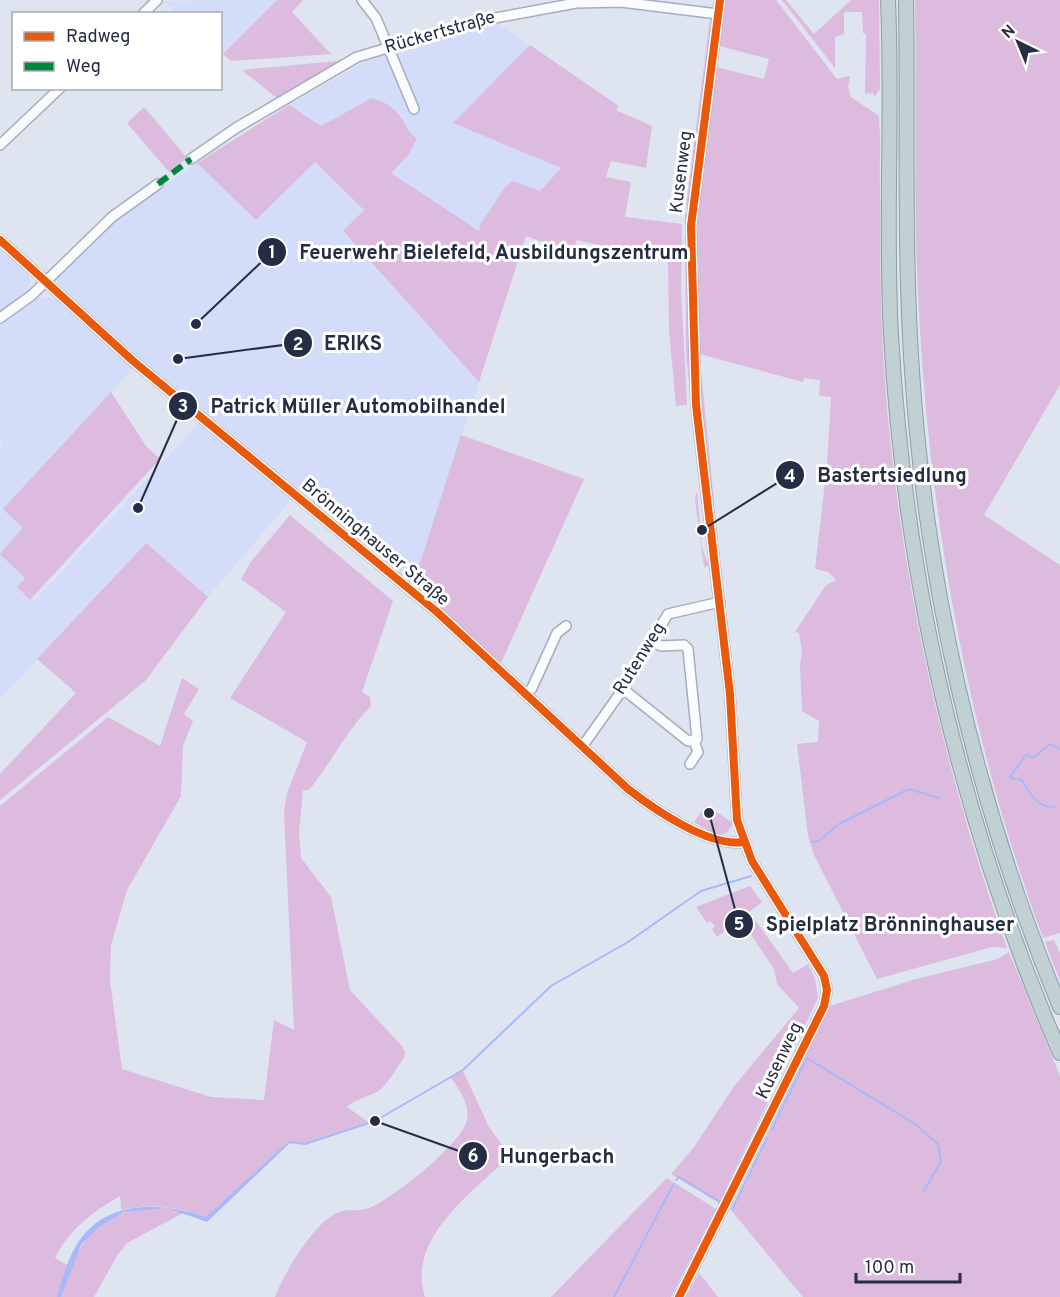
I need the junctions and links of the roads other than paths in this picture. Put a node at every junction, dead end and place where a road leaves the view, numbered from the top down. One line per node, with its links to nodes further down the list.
1 (157, 0): 6 (street)
2 (362, 0): 8 (street)
3 (720, 0): 7 (street, Kusenweg)
4 (888, 0): 27 (highway)
5 (906, 0): 26 (highway)
6 (145, 12)
7 (718, 14): 8 (street, Rückertstraße); 17 (street, Kusenweg)
8 (388, 47): 10 (street); 12 (street, Rückertstraße)
9 (58, 90): 11 (street)
10 (414, 109)
11 (0, 146)
12 (191, 159)
13 (158, 184): 15 (street)
14 (0, 240): 15 (street, Brönninghauser Straße)
15 (45, 282): 16 (street); 21 (street, Brönninghauser Straße)
16 (0, 318)
17 (720, 602): 19 (street, Rutenweg); 25 (street, Kusenweg)
18 (566, 626): 21 (street)
19 (652, 641): 20 (street, Rutenweg); 22 (street)
20 (623, 689): 22 (street); 23 (street, Rutenweg)
21 (526, 694): 23 (street, Brönninghauser Straße)
22 (694, 741): 24 (street)
23 (582, 747): 25 (street, Brönninghauser Straße)
24 (690, 764)
25 (744, 842): 28 (street, Kusenweg)
26 (1060, 1008)
27 (1060, 1053)
28 (679, 1297)

